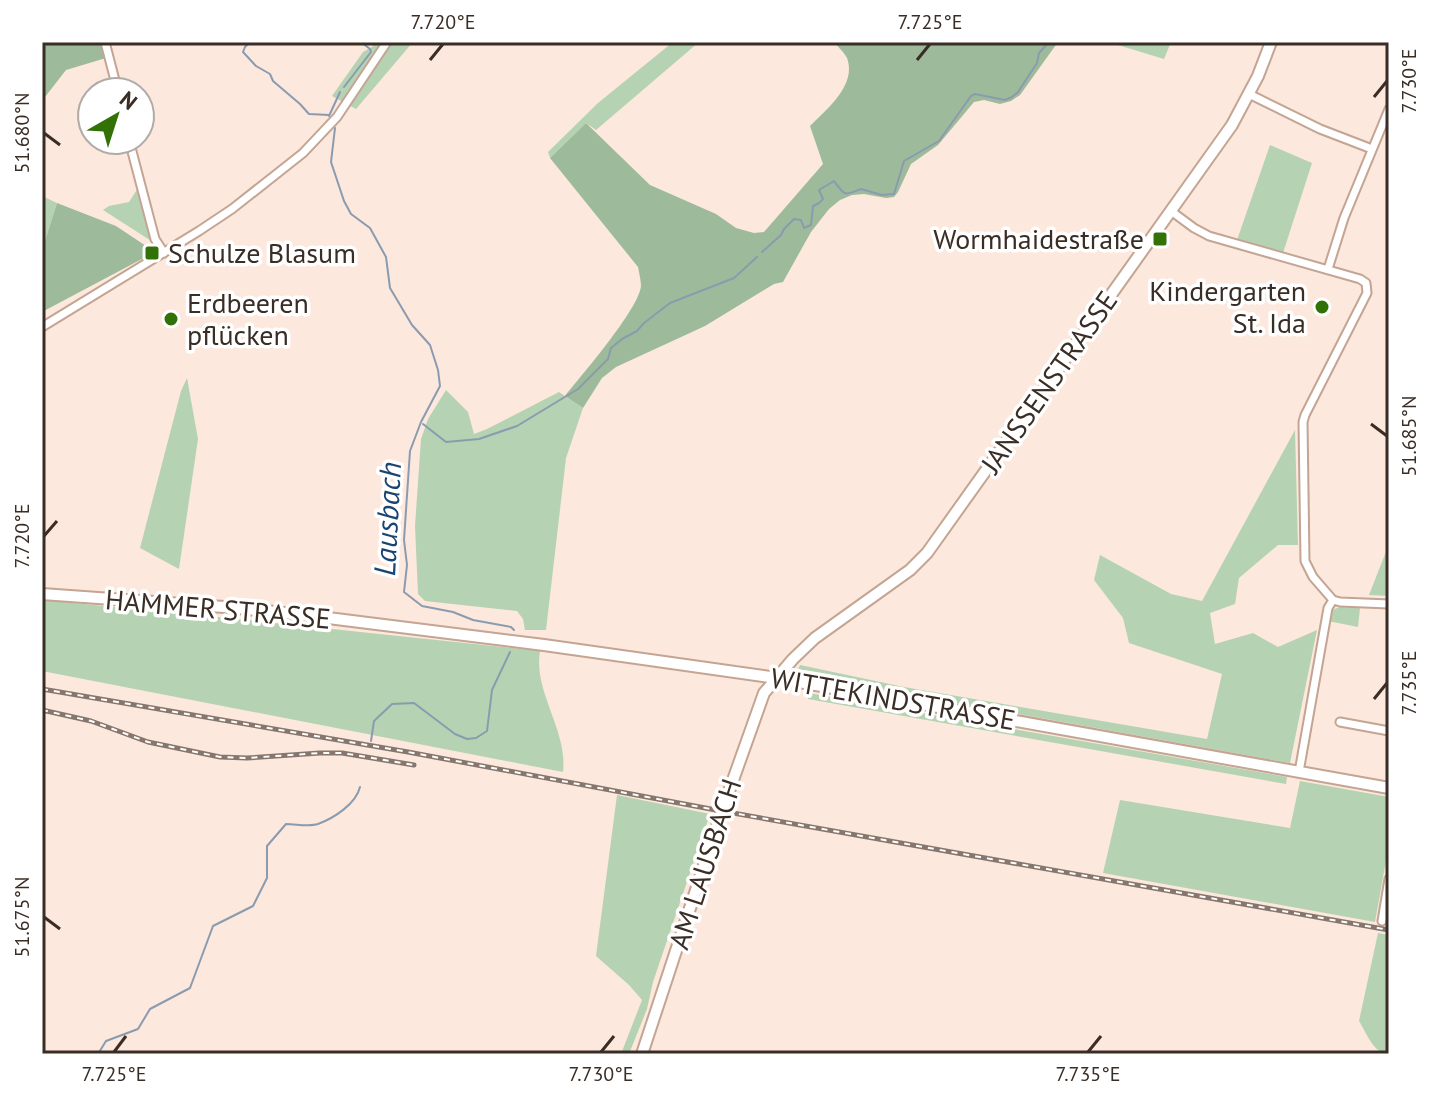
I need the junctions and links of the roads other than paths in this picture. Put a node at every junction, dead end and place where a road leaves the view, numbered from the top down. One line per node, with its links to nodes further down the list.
1 (105, 42): 4 (street)
2 (387, 42): 10 (street)
3 (1271, 42): 5 (main road, JANSSENSTRASSE)
4 (114, 76)
5 (1249, 94): 7 (street); 9 (main road, JANSSENSTRASSE)
6 (1389, 109): 7 (street)
7 (1372, 149): 11 (street)
8 (133, 156): 10 (street)
9 (1171, 211): 11 (street); 17 (main road, JANSSENSTRASSE)
10 (164, 253): 12 (street)
11 (1328, 269): 14 (street)
12 (42, 327)
13 (42, 594): 16 (main road, HAMMER STRASSE)
14 (1333, 600): 15 (street); 20 (street)
15 (1389, 604)
16 (394, 626): 17 (main road, WITTEKINDSTRASSE)
17 (777, 678): 20 (main road, WITTEKINDSTRASSE); 24 (main road, AM LAUSBACH)
18 (1340, 722): 19 (street)
19 (1389, 731)
20 (1299, 772): 21 (main road, WITTEKINDSTRASSE)
21 (1389, 788)
22 (1389, 879): 23 (street)
23 (1382, 921)
24 (642, 1054)

